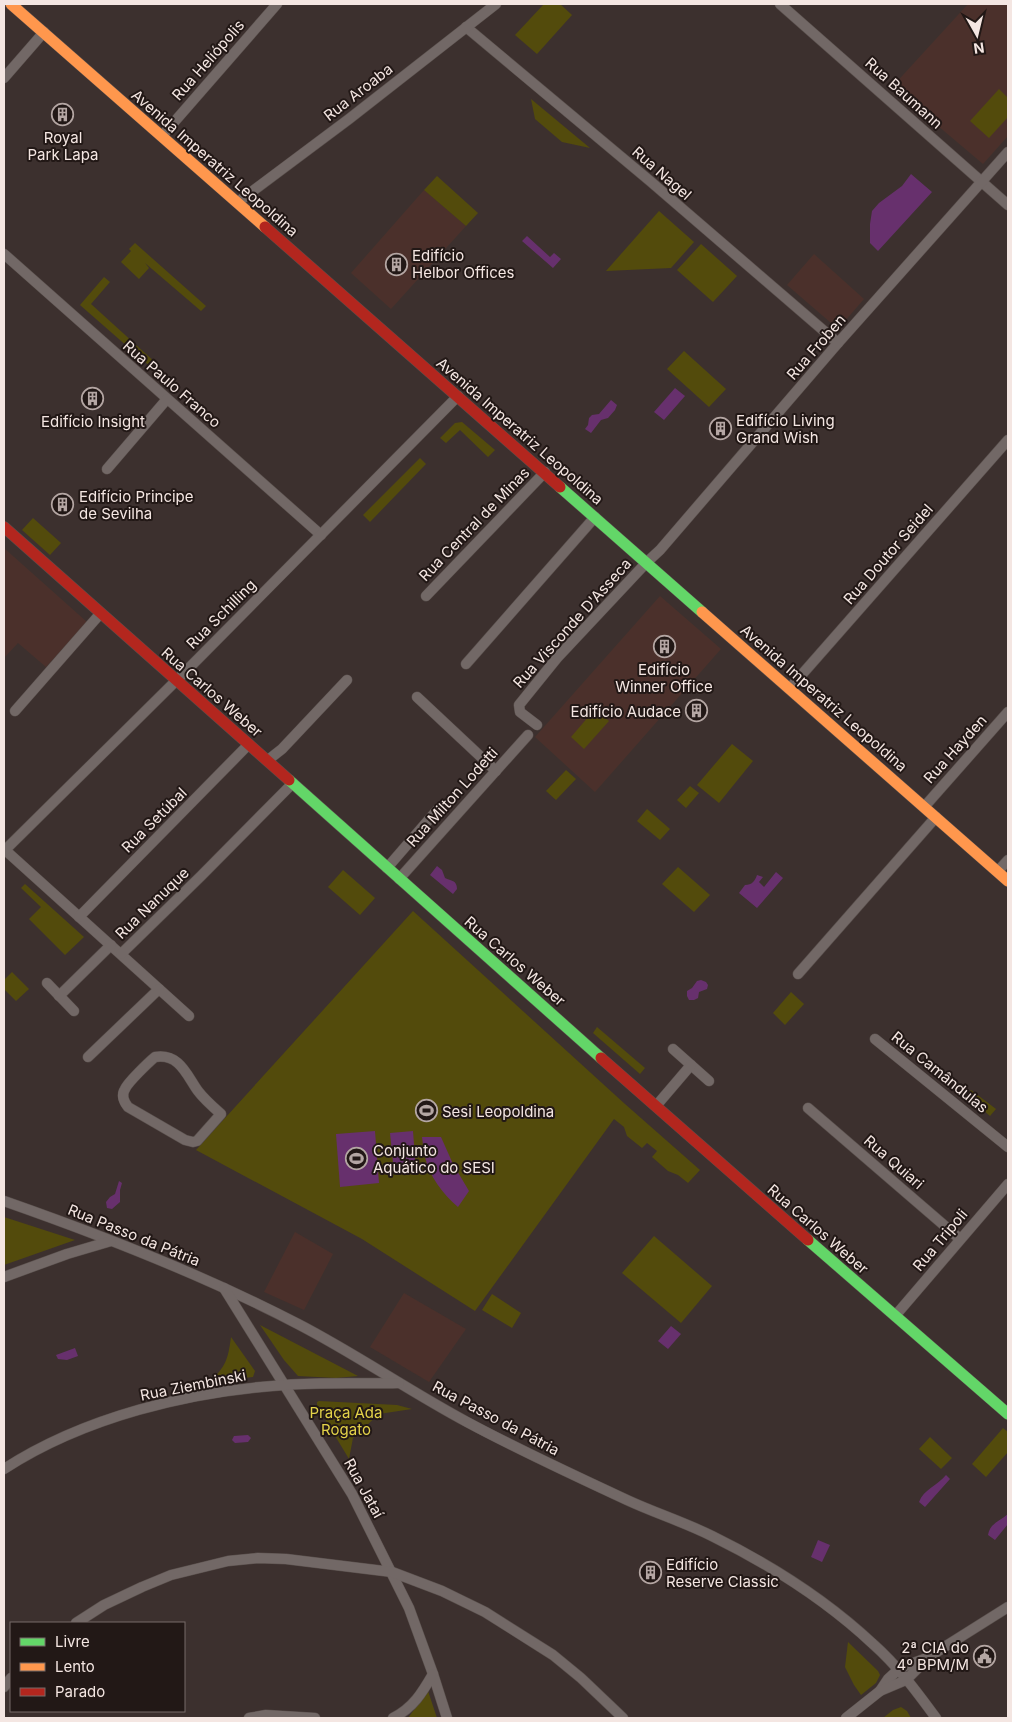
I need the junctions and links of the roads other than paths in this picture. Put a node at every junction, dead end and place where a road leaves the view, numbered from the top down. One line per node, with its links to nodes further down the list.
1 (11, 4): 5 (street, Avenida Imperatriz Leopoldina)
2 (278, 4): 9 (street, Rua Heliópolis)
3 (496, 4): 6 (street, Rua Aroaba)
4 (780, 4): 11 (street, Rua Baumann)
5 (24, 8): 7 (street, Avenida Imperatriz Leopoldina)
6 (466, 27): 12 (street, Rua Aroaba); 15 (street, Rua Nagel)
7 (44, 32): 8 (street); 9 (street, Avenida Imperatriz Leopoldina)
8 (4, 78)
9 (162, 136): 12 (street, Avenida Imperatriz Leopoldina)
10 (1008, 152): 11 (street, Rua Froben)
11 (982, 182): 13 (street, Rua Baumann); 15 (street, Rua Froben)
12 (238, 202): 16 (street, Avenida Imperatriz Leopoldina)
13 (1008, 205)
14 (4, 254): 17 (street, Rua Paulo Franco)
15 (838, 344): 24 (street, Rua Froben)
16 (458, 396): 20 (street, Avenida Imperatriz Leopoldina); 23 (street, Rua Schilling)
17 (167, 399): 19 (street); 23 (street, Rua Paulo Franco)
18 (1008, 440): 30 (street, Rua Doutor Seidel)
19 (107, 468)
20 (544, 472): 21 (street, Avenida Imperatriz Leopoldina); 25 (street, Rua Central de Minas)
21 (595, 517): 24 (street, Avenida Imperatriz Leopoldina); 27 (street)
22 (4, 528): 26 (street, Rua Carlos Weber)
23 (322, 535): 28 (street, Rua Schilling)
24 (646, 562): 30 (street, Avenida Imperatriz Leopoldina); 34 (street, Rua Visconde D'Asseca)
25 (426, 596)
26 (100, 614): 28 (street, Rua Carlos Weber); 32 (street)
27 (466, 664)
28 (177, 680): 36 (street, Rua Carlos Weber); 43 (street, Rua Schilling)
29 (347, 680): 37 (street)
30 (790, 688): 40 (street, Avenida Imperatriz Leopoldina)
31 (417, 697): 38 (street)
32 (15, 711)
33 (1008, 712): 40 (street, Rua Hayden)
34 (537, 724)
35 (528, 735): 38 (street, Rua Milton Lodetti)
36 (249, 744): 37 (street, Rua Carlos Weber); 49 (street, Rua Setúbal)
37 (268, 760): 39 (street, Rua Carlos Weber)
38 (496, 771): 47 (street, Rua Milton Lodetti)
39 (293, 783): 45 (street, Rua Carlos Weber); 51 (street, Rua Nanuque)
40 (925, 806): 42 (street, Avenida Imperatriz Leopoldina)
41 (438, 809): 45 (street)
42 (936, 817): 46 (street, Avenida Imperatriz Leopoldina); 52 (street)
43 (4, 850): 49 (street, Rua Nanuque)
44 (1008, 860): 46 (street)
45 (387, 868): 47 (street, Rua Carlos Weber)
46 (998, 871): 48 (street, Avenida Imperatriz Leopoldina)
47 (399, 879): 64 (street, Rua Carlos Weber)
48 (1008, 881)
49 (79, 917): 50 (street, Rua Nanuque)
50 (111, 945): 51 (street, Rua Nanuque); 55 (street)
51 (121, 954): 54 (street)
52 (798, 974)
53 (46, 983): 55 (street)
54 (159, 989): 57 (street); 60 (street)
55 (59, 996): 56 (street)
56 (74, 1011)
57 (189, 1016)
58 (875, 1039): 66 (street, Rua Camândulas)
59 (673, 1049): 61 (street)
60 (88, 1057)
61 (691, 1065): 63 (street); 64 (street)
62 (187, 1072): 62 (street)
63 (709, 1081)
64 (656, 1106): 73 (street, Rua Carlos Weber)
65 (808, 1108): 69 (street, Rua Quiari)
66 (1008, 1148)
67 (1008, 1184): 69 (street, Rua Tripoli)
68 (4, 1201): 70 (street, Rua Passo da Pátria)
69 (960, 1239): 73 (street, Rua Tripoli)
70 (111, 1241): 71 (street); 72 (street, Rua Passo da Pátria)
71 (4, 1277)
72 (224, 1287): 74 (street, Rua Passo da Pátria); 75 (street, Rua Jataí)
73 (895, 1316): 76 (street, Rua Carlos Weber)
74 (400, 1383): 75 (street, Rua Ziembinski); 82 (street, Rua Passo da Pátria)
75 (285, 1385): 77 (street, Rua Ziembinski); 78 (street, Rua Jataí)
76 (1008, 1414)
77 (4, 1469)
78 (392, 1572): 80 (street); 83 (street, Rua Jataí); 90 (street)
79 (1008, 1607): 81 (street)
80 (78, 1622)
81 (927, 1658): 82 (street); 84 (street)
82 (898, 1670): 84 (street, Rua Passo da Pátria); 85 (street)
83 (433, 1674): 88 (street); 89 (street, Rua Jataí)
84 (906, 1680): 85 (street); 92 (street, Rua Passo da Pátria)
85 (880, 1691): 91 (street)
86 (249, 1718): 87 (street)
87 (315, 1718)
88 (393, 1718)
89 (447, 1718)
90 (623, 1718)
91 (846, 1718)
92 (936, 1718)

